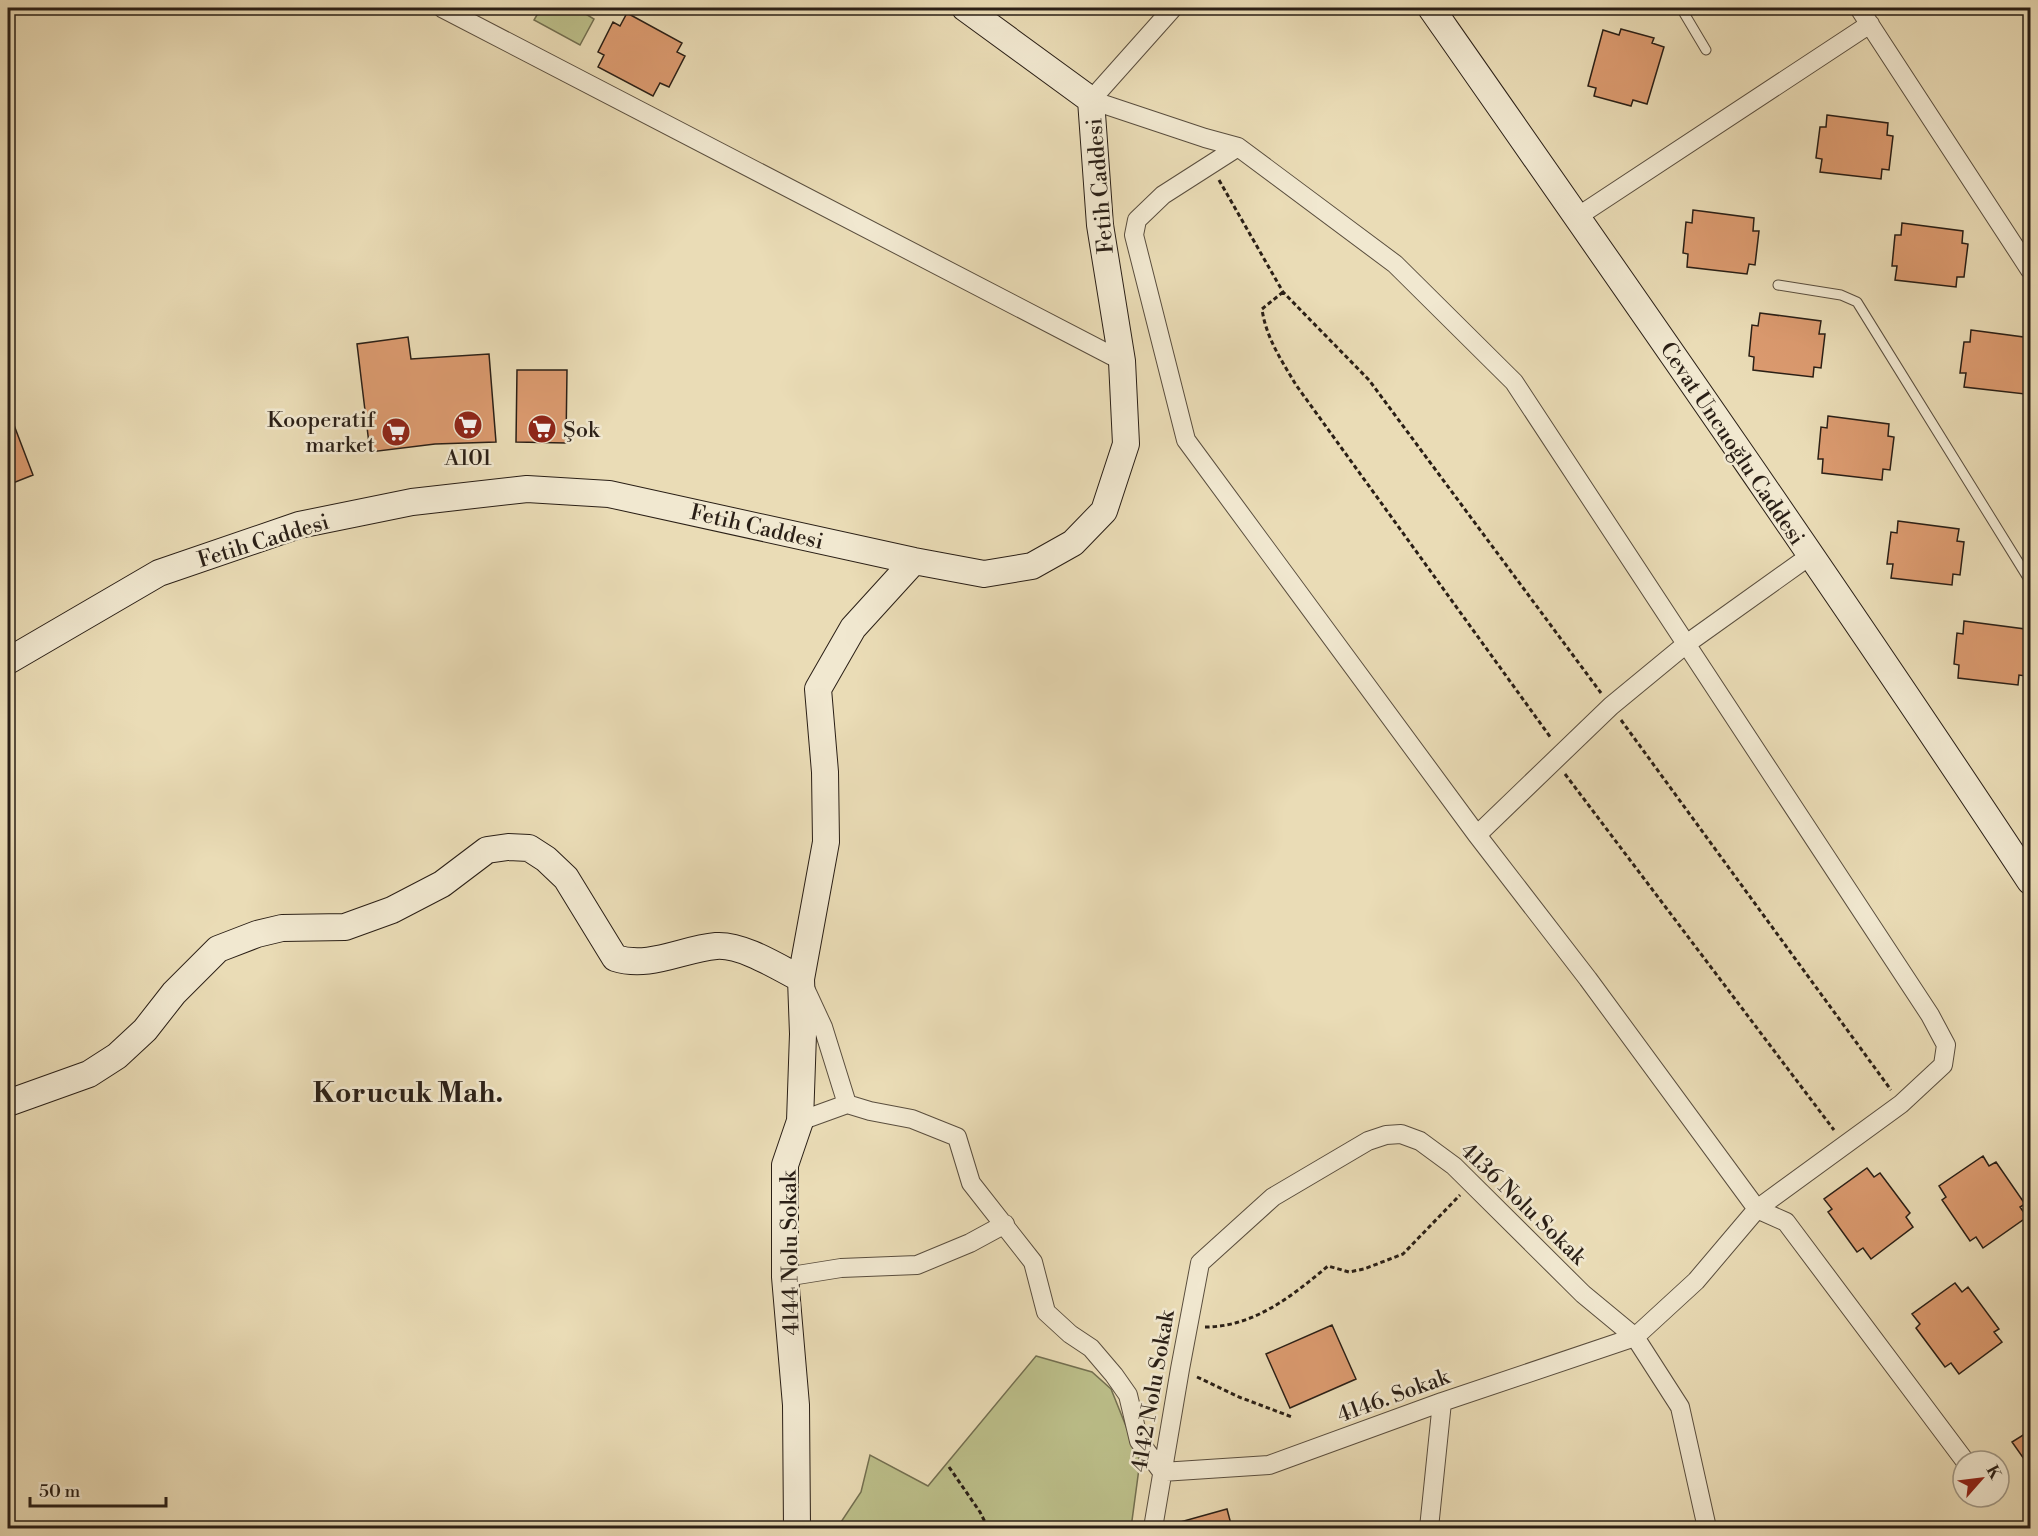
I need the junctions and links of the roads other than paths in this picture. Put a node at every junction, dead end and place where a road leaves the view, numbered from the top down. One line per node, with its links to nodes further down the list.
1 (441, 8): 14 (street)
2 (965, 8): 9 (street)
3 (1173, 8): 9 (street)
4 (1431, 8): 11 (street, Cevat Uncuoğlu Caddesi)
5 (1681, 8): 8 (lane)
6 (1859, 8): 7 (street)
7 (1870, 24): 11 (street); 12 (street)
8 (1706, 50)
9 (1091, 100): 10 (street); 14 (street, Fetih Caddesi)
10 (1238, 147): 18 (street); 20 (street)
11 (1577, 217): 15 (street, Cevat Uncuoğlu Caddesi)
12 (2031, 270)
13 (1778, 285): 17 (lane)
14 (1122, 361): 16 (street, Fetih Caddesi)
15 (1811, 555): 18 (street); 21 (street, Cevat Uncuoğlu Caddesi)
16 (914, 561): 19 (street, Fetih Caddesi); 22 (street, 4144 Nolu Sokak)
17 (2031, 581)
18 (1685, 645): 20 (street); 26 (street)
19 (8, 661)
20 (1477, 835): 26 (street)
21 (2031, 881)
22 (801, 979): 23 (street); 24 (street); 25 (street, 4144 Nolu Sokak)
23 (8, 1103)
24 (847, 1104): 25 (street); 27 (street)
25 (800, 1121): 29 (street, 4144 Nolu Sokak)
26 (1758, 1209): 30 (street); 32 (street)
27 (1005, 1224): 29 (street); 33 (street)
28 (1200, 1263): 30 (street, 4136 Nolu Sokak); 33 (street, 4142 Nolu Sokak)
29 (785, 1277): 34 (street, 4144 Nolu Sokak)
30 (1635, 1337): 31 (street, 4146. Sokak); 37 (street, 4136 Nolu Sokak)
31 (1442, 1402): 33 (street, 4146. Sokak); 36 (street)
32 (1956, 1449)
33 (1162, 1472): 35 (street, 4142 Nolu Sokak)
34 (797, 1528)
35 (1154, 1528)
36 (1429, 1528)
37 (1707, 1528)

